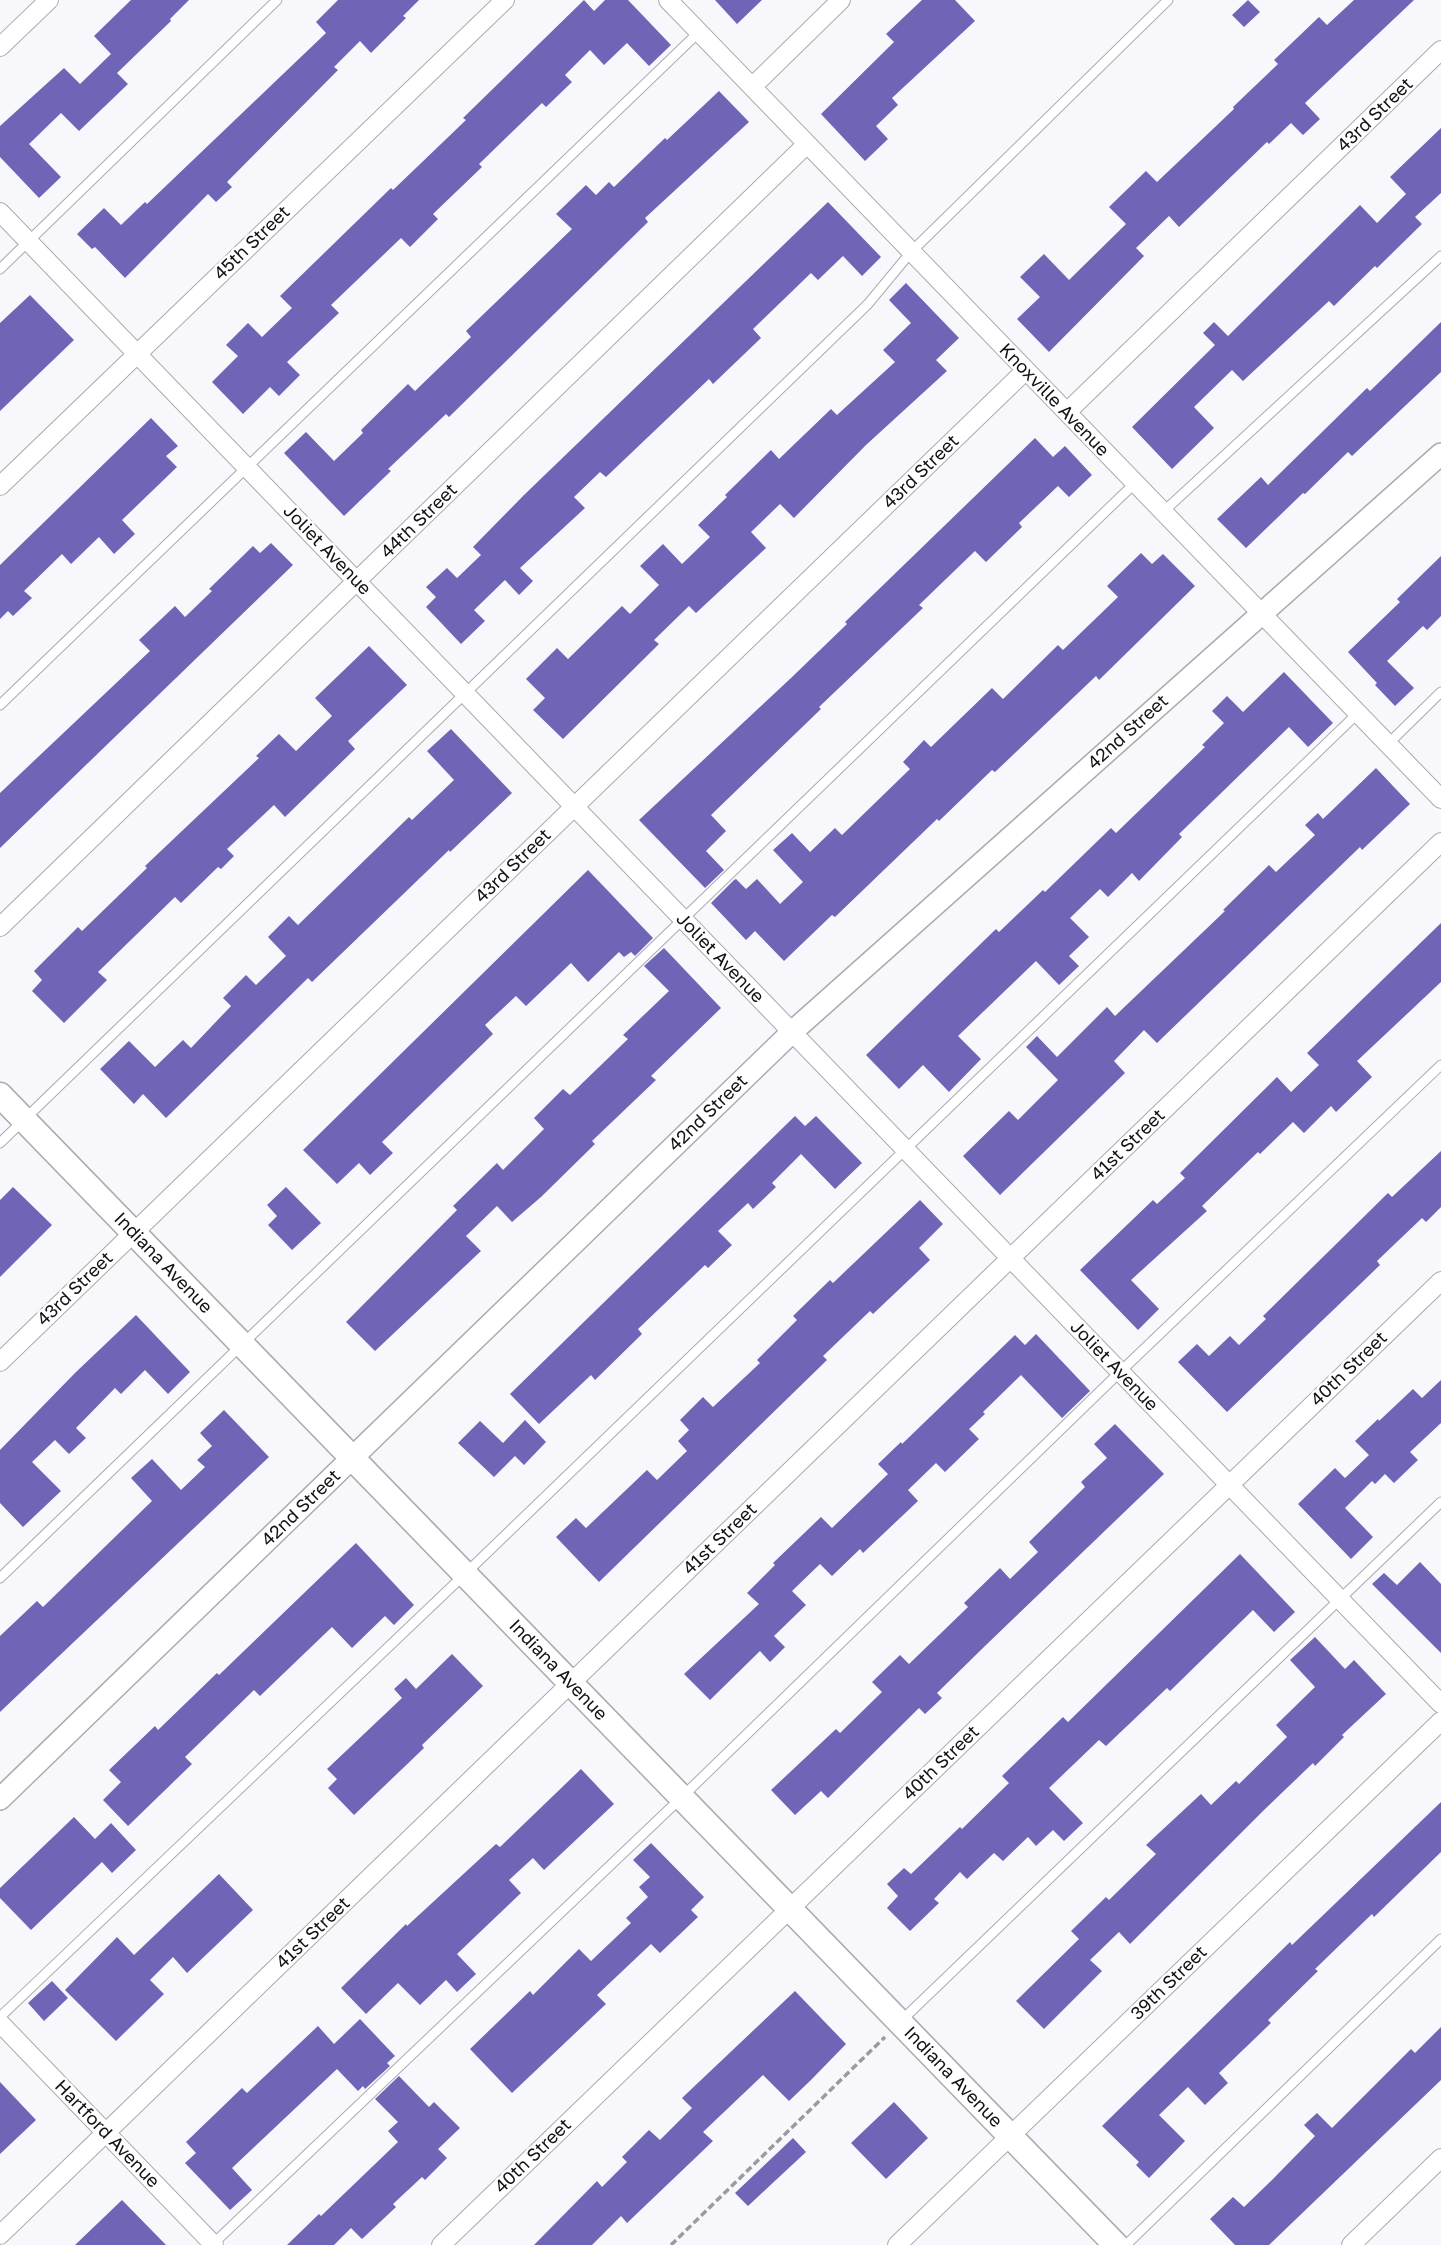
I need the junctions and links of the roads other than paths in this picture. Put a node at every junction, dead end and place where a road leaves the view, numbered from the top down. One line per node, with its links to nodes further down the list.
1 (49, 0): 8 (street)
2 (277, 0): 13 (lane)
3 (505, 0): 17 (street, 45th Street)
4 (668, 0): 7 (street, Knoxville Avenue)
5 (841, 0): 10 (street)
6 (1168, 0): 14 (lane)
7 (699, 32): 10 (street, Knoxville Avenue); 21 (lane)
8 (0, 47)
9 (1441, 50): 19 (street, 43rd Street)
10 (752, 87): 11 (street, Knoxville Avenue)
11 (807, 144): 14 (street, Knoxville Avenue); 25 (street, 44th Street)
12 (0, 212): 13 (street, Joliet Avenue)
13 (29, 241): 16 (lane); 17 (street, Joliet Avenue)
14 (911, 252): 18 (street, Knoxville Avenue); 27 (lane)
15 (1441, 256): 24 (lane)
16 (0, 269)
17 (137, 354): 21 (street, Joliet Avenue); 23 (street, 45th Street)
18 (1026, 370): 19 (street, Knoxville Avenue); 33 (street, 43rd Street)
19 (1067, 412): 22 (street, Knoxville Avenue)
20 (1441, 454): 26 (street, 42nd Street)
21 (247, 468): 25 (street, Joliet Avenue); 29 (lane)
22 (1135, 483): 24 (street, Knoxville Avenue); 35 (lane)
23 (0, 486)
24 (1163, 512): 26 (street, Knoxville Avenue)
25 (357, 581): 27 (street, Joliet Avenue); 36 (street, 44th Street)
26 (1262, 613): 30 (street, Knoxville Avenue); 37 (street, 42nd Street)
27 (464, 692): 33 (street, Joliet Avenue); 40 (lane)
28 (1441, 692): 31 (lane)
29 (0, 705)
30 (1358, 713): 31 (street, Knoxville Avenue); 42 (lane)
31 (1388, 744): 32 (street, Knoxville Avenue)
32 (1441, 799)
33 (575, 807): 35 (street, Joliet Avenue); 43 (street, 43rd Street)
34 (1441, 842): 44 (street, 41st Street)
35 (684, 920): 37 (street, Joliet Avenue); 46 (lane)
36 (0, 927)
37 (792, 1032): 42 (street, Joliet Avenue); 49 (street, 42nd Street)
38 (1441, 1065): 48 (lane)
39 (0, 1095): 40 (main road, Indiana Avenue)
40 (24, 1120): 41 (lane); 43 (main road, Indiana Avenue)
41 (0, 1143)
42 (905, 1148): 44 (street, Joliet Avenue); 52 (lane)
43 (134, 1233): 46 (main road, Indiana Avenue); 47 (street, 43rd Street)
44 (1011, 1258): 48 (street, Joliet Avenue); 55 (street, 41st Street)
45 (1441, 1281): 50 (street, 40th Street)
46 (242, 1344): 49 (main road, Indiana Avenue); 53 (lane)
47 (0, 1362)
48 (1120, 1371): 50 (street, Joliet Avenue); 58 (lane)
49 (353, 1458): 52 (main road, Indiana Avenue); 59 (street, 42nd Street)
50 (1229, 1485): 54 (street, Joliet Avenue); 60 (street, 40th Street)
51 (1441, 1502): 54 (lane)
52 (465, 1574): 55 (main road, Indiana Avenue); 62 (lane)
53 (0, 1578)
54 (1340, 1600): 56 (street, Joliet Avenue); 64 (lane)
55 (571, 1683): 58 (main road, Indiana Avenue); 65 (street, 41st Street)
56 (1441, 1704)
57 (1441, 1721): 66 (street, 39th Street)
58 (682, 1797): 60 (main road, Indiana Avenue); 69 (lane)
59 (0, 1799)
60 (789, 1908): 64 (main road, Indiana Avenue); 70 (street, 40th Street)
61 (1441, 1939): 73 (lane)
62 (0, 2017)
63 (0, 2023): 65 (street, Hartford Avenue)
64 (900, 2023): 66 (main road, Indiana Avenue)
65 (106, 2133): 68 (street, 41st Street); 69 (street, Hartford Avenue)
66 (1010, 2136): 71 (street, 39th Street); 72 (main road, Indiana Avenue)
67 (1441, 2158): 74 (street)
68 (0, 2235)
69 (213, 2245)
70 (441, 2245)
71 (897, 2245)
72 (1116, 2245)
73 (1126, 2245)
74 (1352, 2245)

